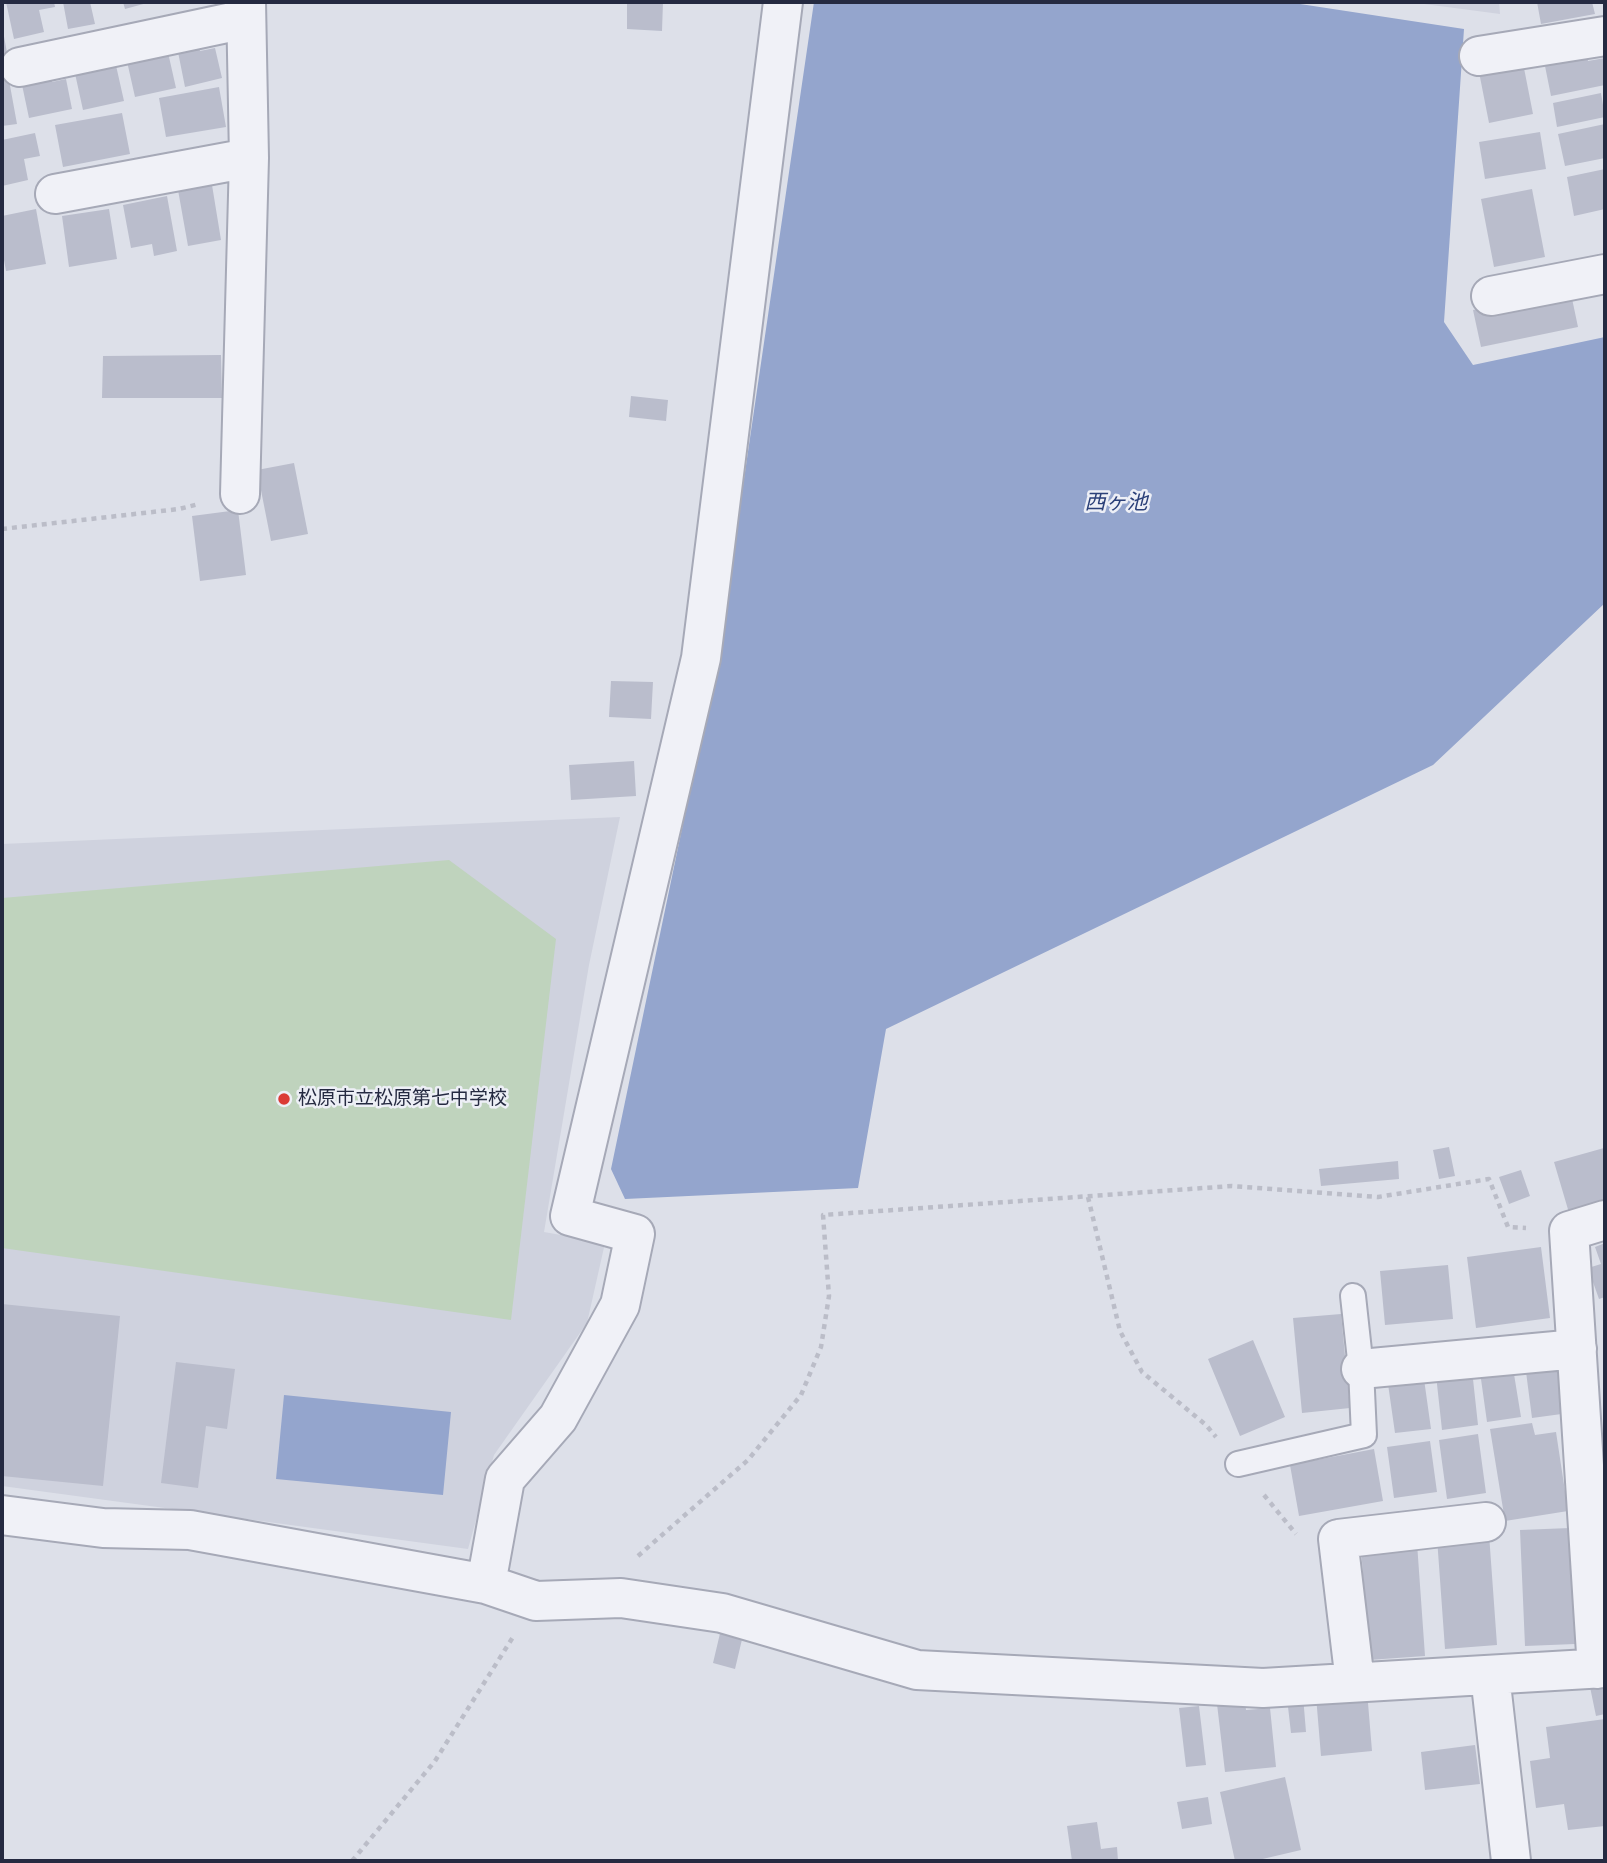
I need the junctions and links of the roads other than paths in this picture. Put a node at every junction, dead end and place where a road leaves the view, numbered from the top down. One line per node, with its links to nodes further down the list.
1 (783, 2): 19 (street)
2 (246, 10): 5 (street); 6 (street)
3 (1605, 36): 4 (street)
4 (1479, 55)
5 (20, 67)
6 (249, 158): 7 (street); 10 (street)
7 (55, 194)
8 (1605, 274): 9 (street)
9 (1491, 296)
10 (240, 494)
11 (1605, 1220): 13 (street)
12 (1353, 1296): 14 (lane)
13 (1577, 1349): 14 (street); 15 (street)
14 (1361, 1370): 16 (lane)
15 (1595, 1462): 20 (street)
16 (1238, 1464)
17 (2, 1515): 19 (street)
18 (1486, 1522): 22 (street)
19 (486, 1584): 22 (street)
20 (1601, 1668): 21 (street)
21 (1490, 1675): 22 (street); 23 (street)
22 (1356, 1682)
23 (1511, 1861)

